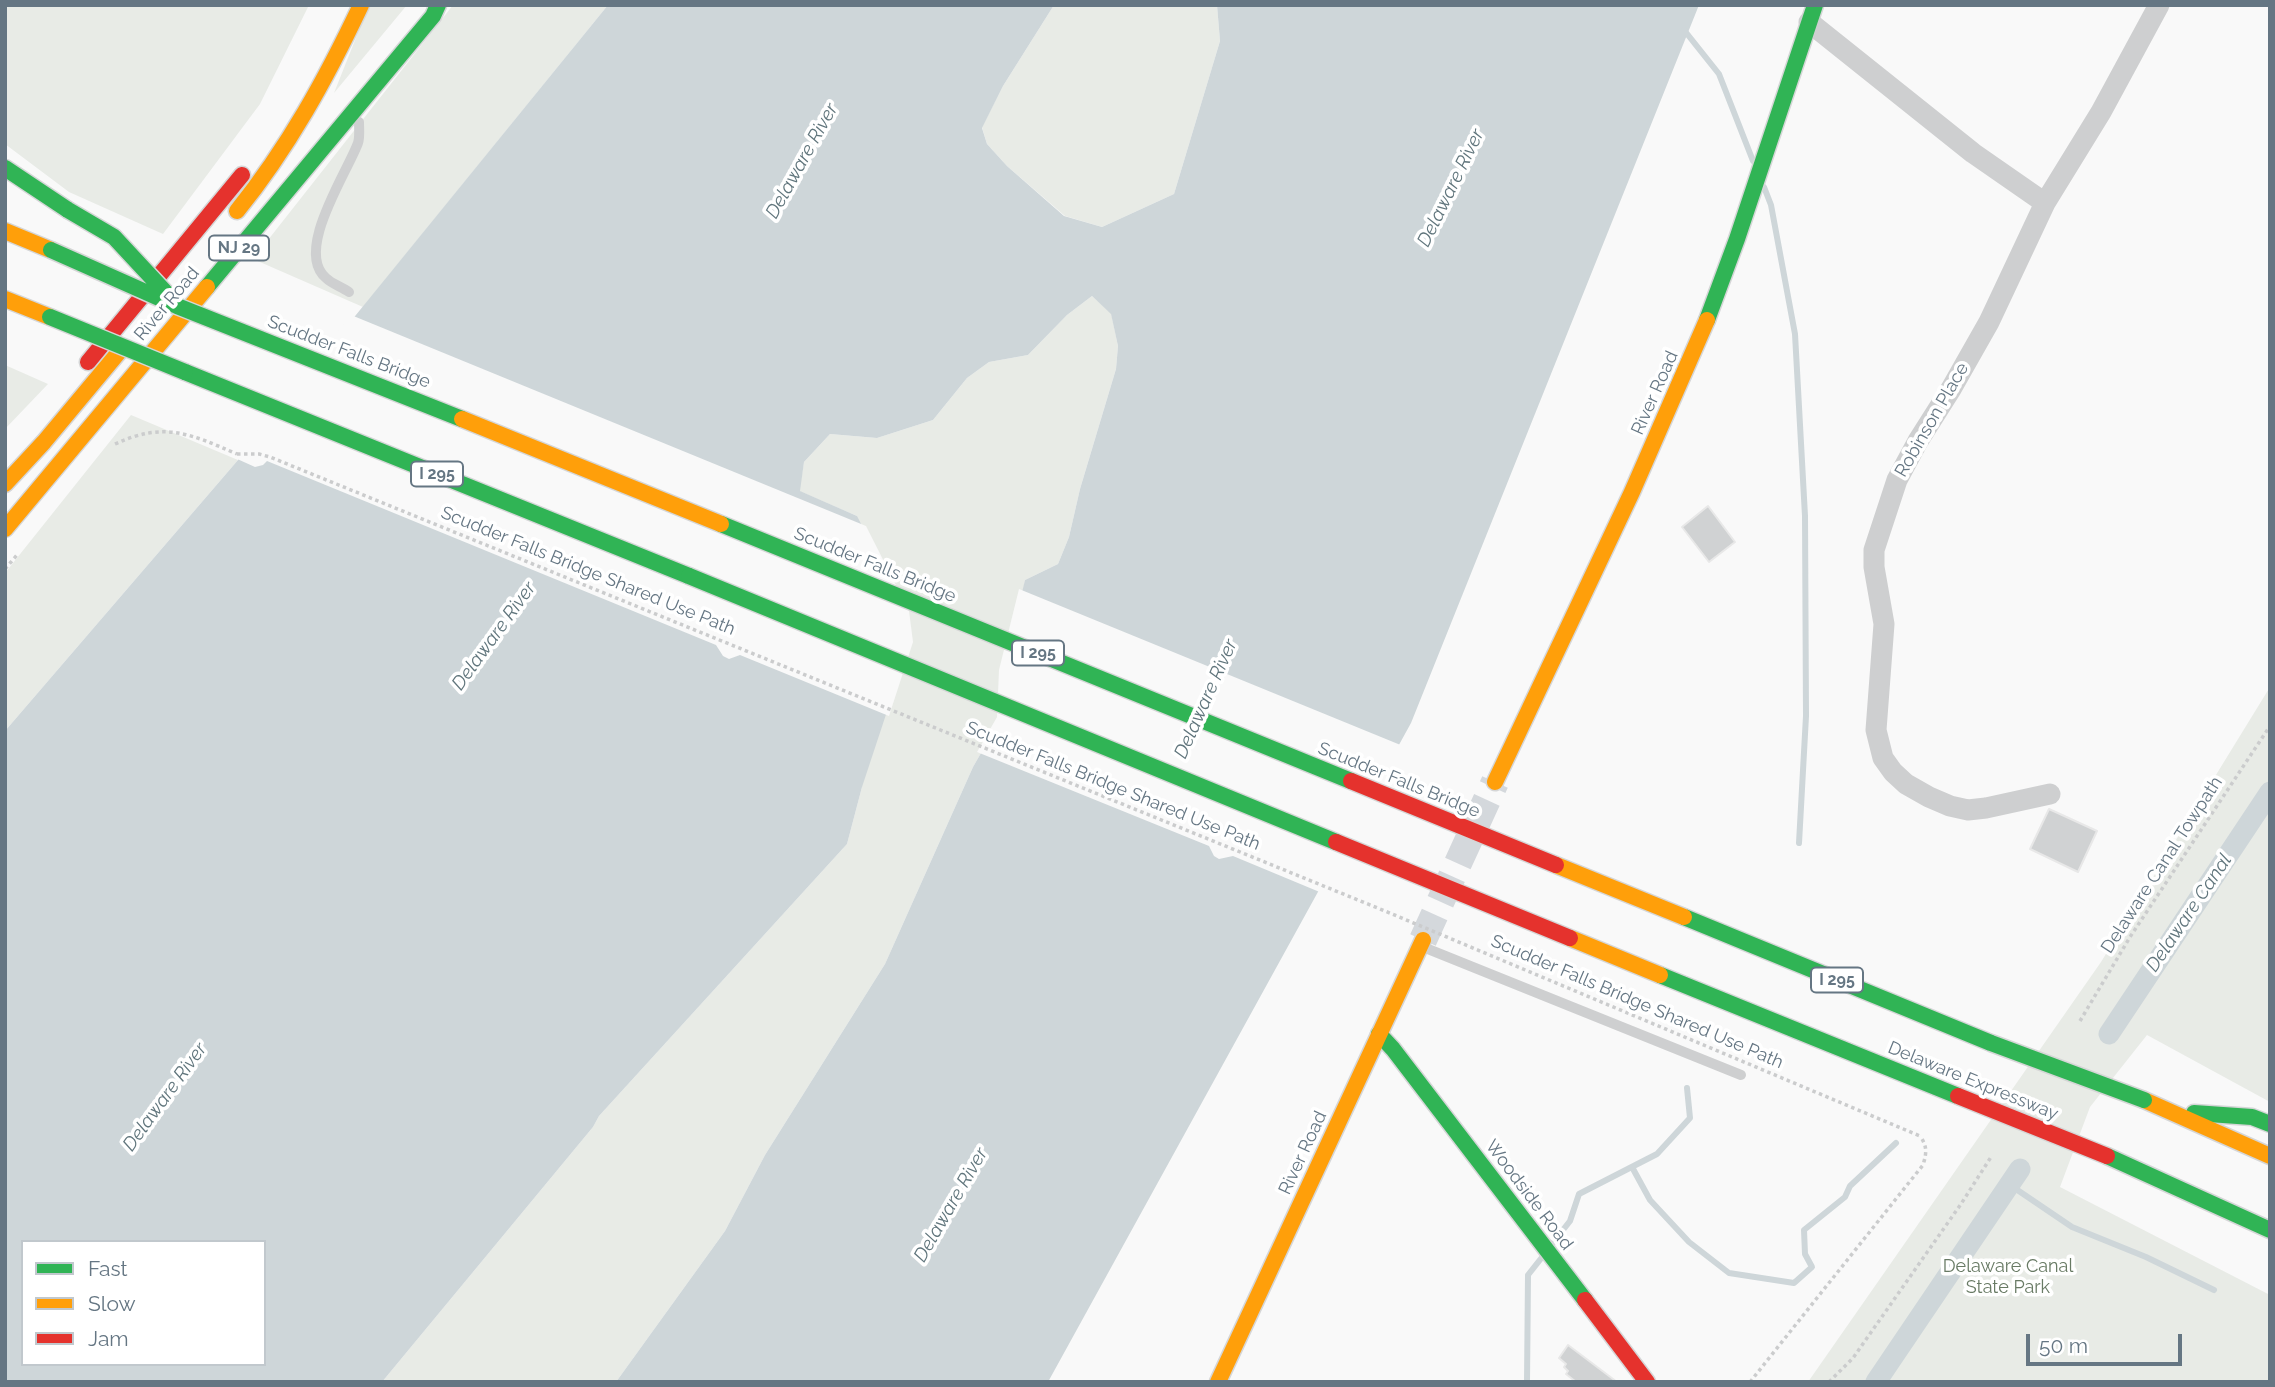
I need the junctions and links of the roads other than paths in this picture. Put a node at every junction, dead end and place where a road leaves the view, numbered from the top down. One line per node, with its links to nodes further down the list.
1 (360, 5): 13 (main road)
2 (429, 5): 7 (main road)
3 (438, 5): 8 (main road, River Road / NJ 29)
4 (2159, 5): 14 (street, Robinson Place)
5 (1812, 14): 14 (street); 26 (main road, River Road)
6 (317, 57): 9 (main road)
7 (362, 76)
8 (357, 105): 18 (lane); 25 (main road, River Road / NJ 29)
9 (285, 114)
10 (317, 124): 13 (main road)
11 (249, 166): 23 (main road)
12 (5, 168): 20 (main road, bridge)
13 (269, 170): 15 (main road)
14 (2045, 203): 27 (street, Robinson Place)
15 (223, 228)
16 (5, 231): 20 (main road, Scudder Falls Bridge / I 295, bridge)
17 (180, 279): 21 (main road)
18 (349, 292)
19 (5, 299): 34 (main road, Delaware Expressway / I 295, bridge)
20 (177, 306): 31 (main road, Scudder Falls Bridge / I 295, bridge)
21 (155, 309)
22 (138, 330): 24 (main road)
23 (76, 376)
24 (5, 484)
25 (5, 529)
26 (1495, 782)
27 (2050, 794)
28 (1421, 943): 29 (main road, River Road); 30 (lane)
29 (1379, 1034): 35 (main road, River Road); 36 (main road, Woodside Road)
30 (1741, 1075)
31 (2169, 1111): 32 (main road); 33 (main road, I 295)
32 (2270, 1124)
33 (2270, 1156)
34 (2270, 1230)
35 (1218, 1382)
36 (1647, 1382)

